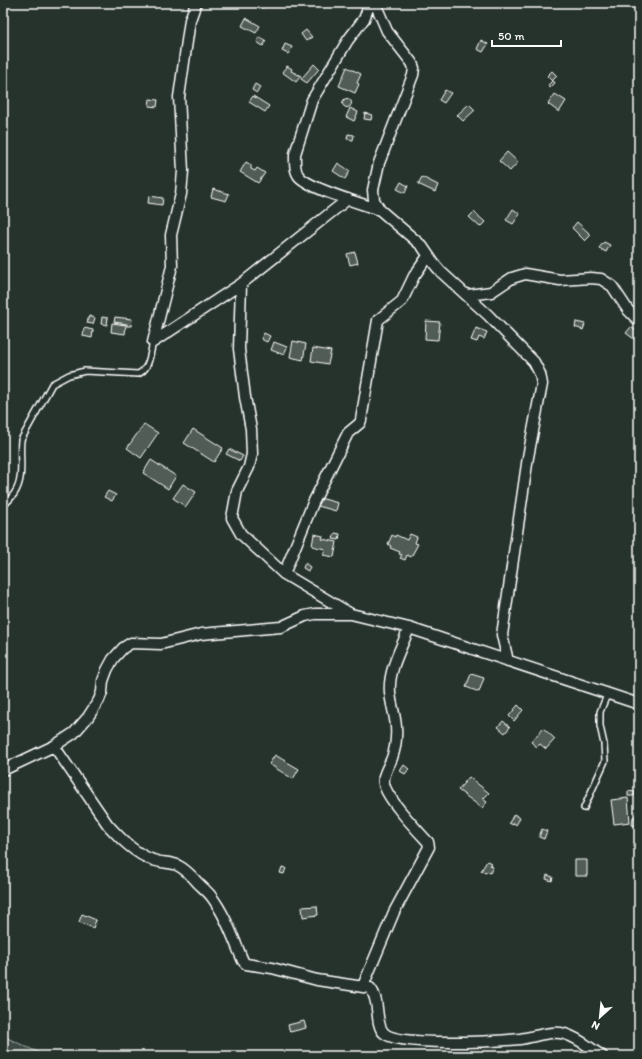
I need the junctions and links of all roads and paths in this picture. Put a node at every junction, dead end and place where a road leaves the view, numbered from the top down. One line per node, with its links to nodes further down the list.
1 (196, 3): 10 (street)
2 (370, 3): 4 (street)
3 (375, 3): 5 (street)
4 (348, 199): 5 (street); 7 (street)
5 (380, 210): 6 (street)
6 (428, 256): 8 (street); 12 (street)
7 (241, 284): 10 (street); 12 (street)
8 (468, 295): 9 (street); 15 (street)
9 (639, 321)
10 (153, 342): 11 (lane)
11 (3, 506)
12 (284, 574): 13 (street)
13 (351, 614): 14 (street); 18 (street)
14 (409, 628): 15 (street); 21 (street)
15 (508, 661): 16 (street)
16 (607, 695): 17 (street); 20 (lane)
17 (639, 704)
18 (54, 746): 19 (street); 21 (street)
19 (3, 770)
20 (584, 808)
21 (363, 986): 22 (street)
22 (602, 1056)

